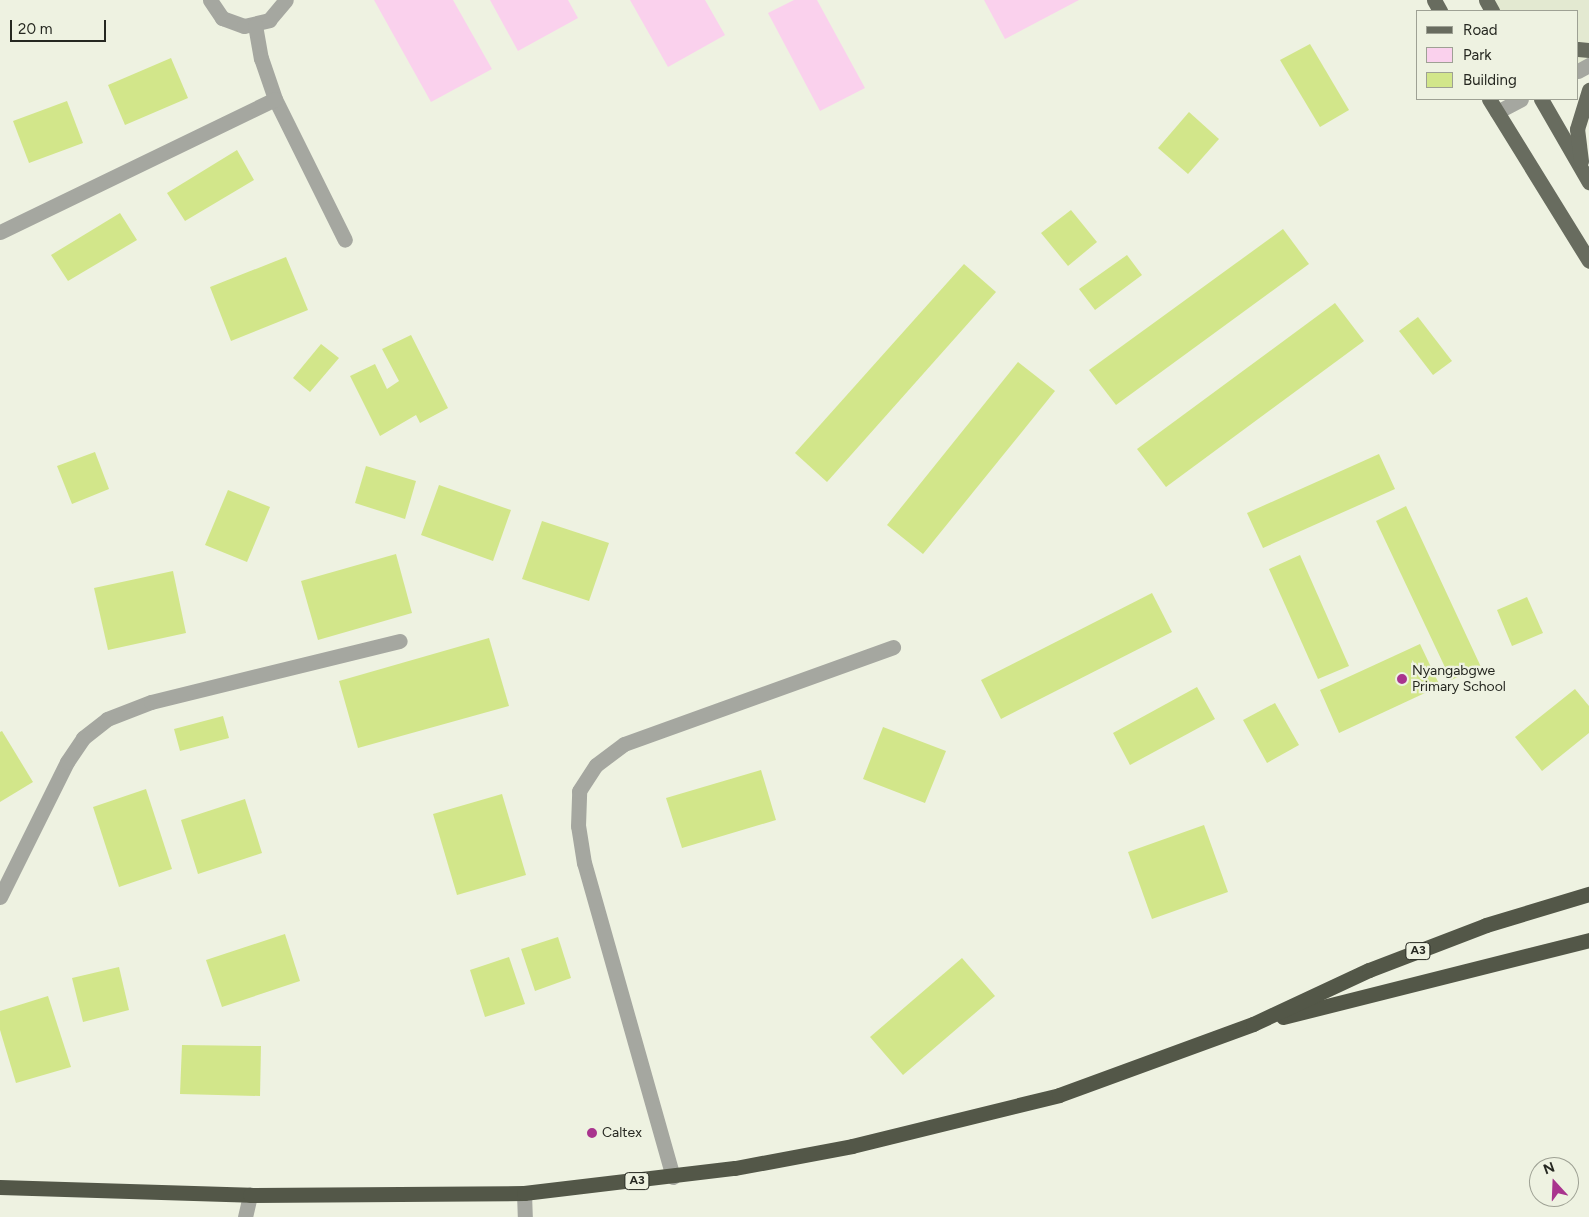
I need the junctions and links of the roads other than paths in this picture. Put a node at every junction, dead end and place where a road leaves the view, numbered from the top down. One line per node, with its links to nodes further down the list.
1 (210, 0): 3 (street)
2 (286, 0): 3 (street)
3 (255, 25): 5 (street)
4 (1589, 90): 10 (main road)
5 (275, 99): 11 (street); 12 (street)
6 (1491, 100): 9 (main road)
7 (1519, 100): 9 (street)
8 (1541, 100): 10 (main road)
9 (1497, 112): 13 (main road)
10 (1586, 177)
11 (0, 232)
12 (345, 240)
13 (1589, 261)
14 (400, 641): 17 (street)
15 (893, 646): 20 (street)
16 (1589, 894): 19 (highway, A3)
17 (0, 897)
18 (1589, 940): 19 (highway, A3)
19 (1252, 1024): 20 (highway, A3)
20 (673, 1177): 22 (highway, A3)
21 (0, 1187): 23 (highway, A3)
22 (524, 1193): 23 (highway, A3); 25 (street)
23 (250, 1195): 24 (street)
24 (245, 1217)
25 (525, 1217)

